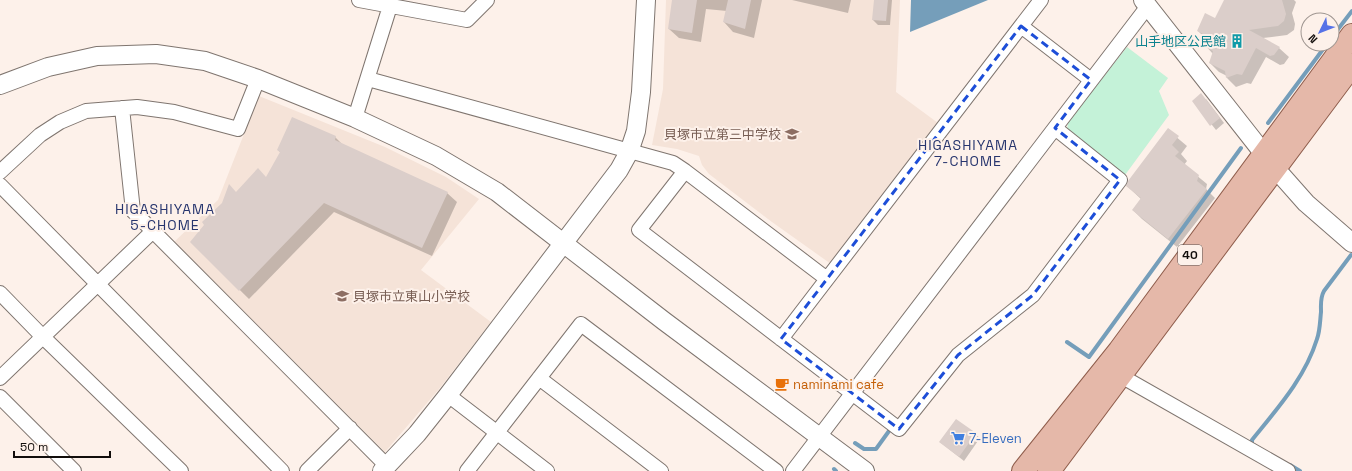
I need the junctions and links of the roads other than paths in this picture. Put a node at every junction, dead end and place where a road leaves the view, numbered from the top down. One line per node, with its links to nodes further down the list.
1 (359, 0): 6 (street)
2 (487, 0): 6 (street)
3 (646, 0): 17 (street)
4 (1041, 0): 7 (street)
5 (1146, 3): 12 (street); 18 (street)
6 (390, 6): 11 (street)
7 (1020, 26): 12 (street); 25 (street)
8 (1352, 35): 18 (main road, 40)
9 (1352, 65): 18 (main road, 40)
10 (258, 79): 13 (street); 14 (street); 15 (street)
11 (368, 79): 15 (street); 17 (street)
12 (1092, 80): 16 (street)
13 (0, 85)
14 (122, 108): 20 (street); 22 (street)
15 (355, 118): 23 (street)
16 (1055, 128): 33 (street); 33 (street)
17 (629, 152): 19 (street); 23 (street)
18 (1270, 161): 24 (street); 30 (main road, 40); 50 (main road, 40)
19 (685, 171): 25 (street); 29 (street)
20 (0, 172)
21 (0, 185): 26 (street)
22 (154, 230): 26 (street); 36 (street)
23 (563, 242): 34 (street); 38 (street)
24 (1352, 243)
25 (827, 279): 29 (street)
26 (98, 284): 28 (street); 42 (street)
27 (0, 293): 28 (street)
28 (43, 337): 31 (street); 41 (street)
29 (781, 339): 33 (street)
30 (1121, 376): 51 (main road, 40); 52 (street)
31 (0, 378)
32 (539, 378): 37 (street); 46 (street); 47 (street)
33 (852, 393): 38 (street)
34 (448, 395): 37 (street); 39 (street)
35 (0, 397): 40 (street)
36 (350, 428): 39 (street); 43 (street)
37 (497, 432): 44 (street); 45 (street)
38 (819, 437): 48 (street); 49 (street)
39 (385, 469)
40 (74, 471)
41 (181, 471)
42 (282, 471)
43 (307, 471)
44 (467, 471)
45 (547, 471)
46 (661, 471)
47 (776, 471)
48 (794, 471)
49 (865, 471)
50 (1023, 471)
51 (1049, 471)
52 (1288, 471)

